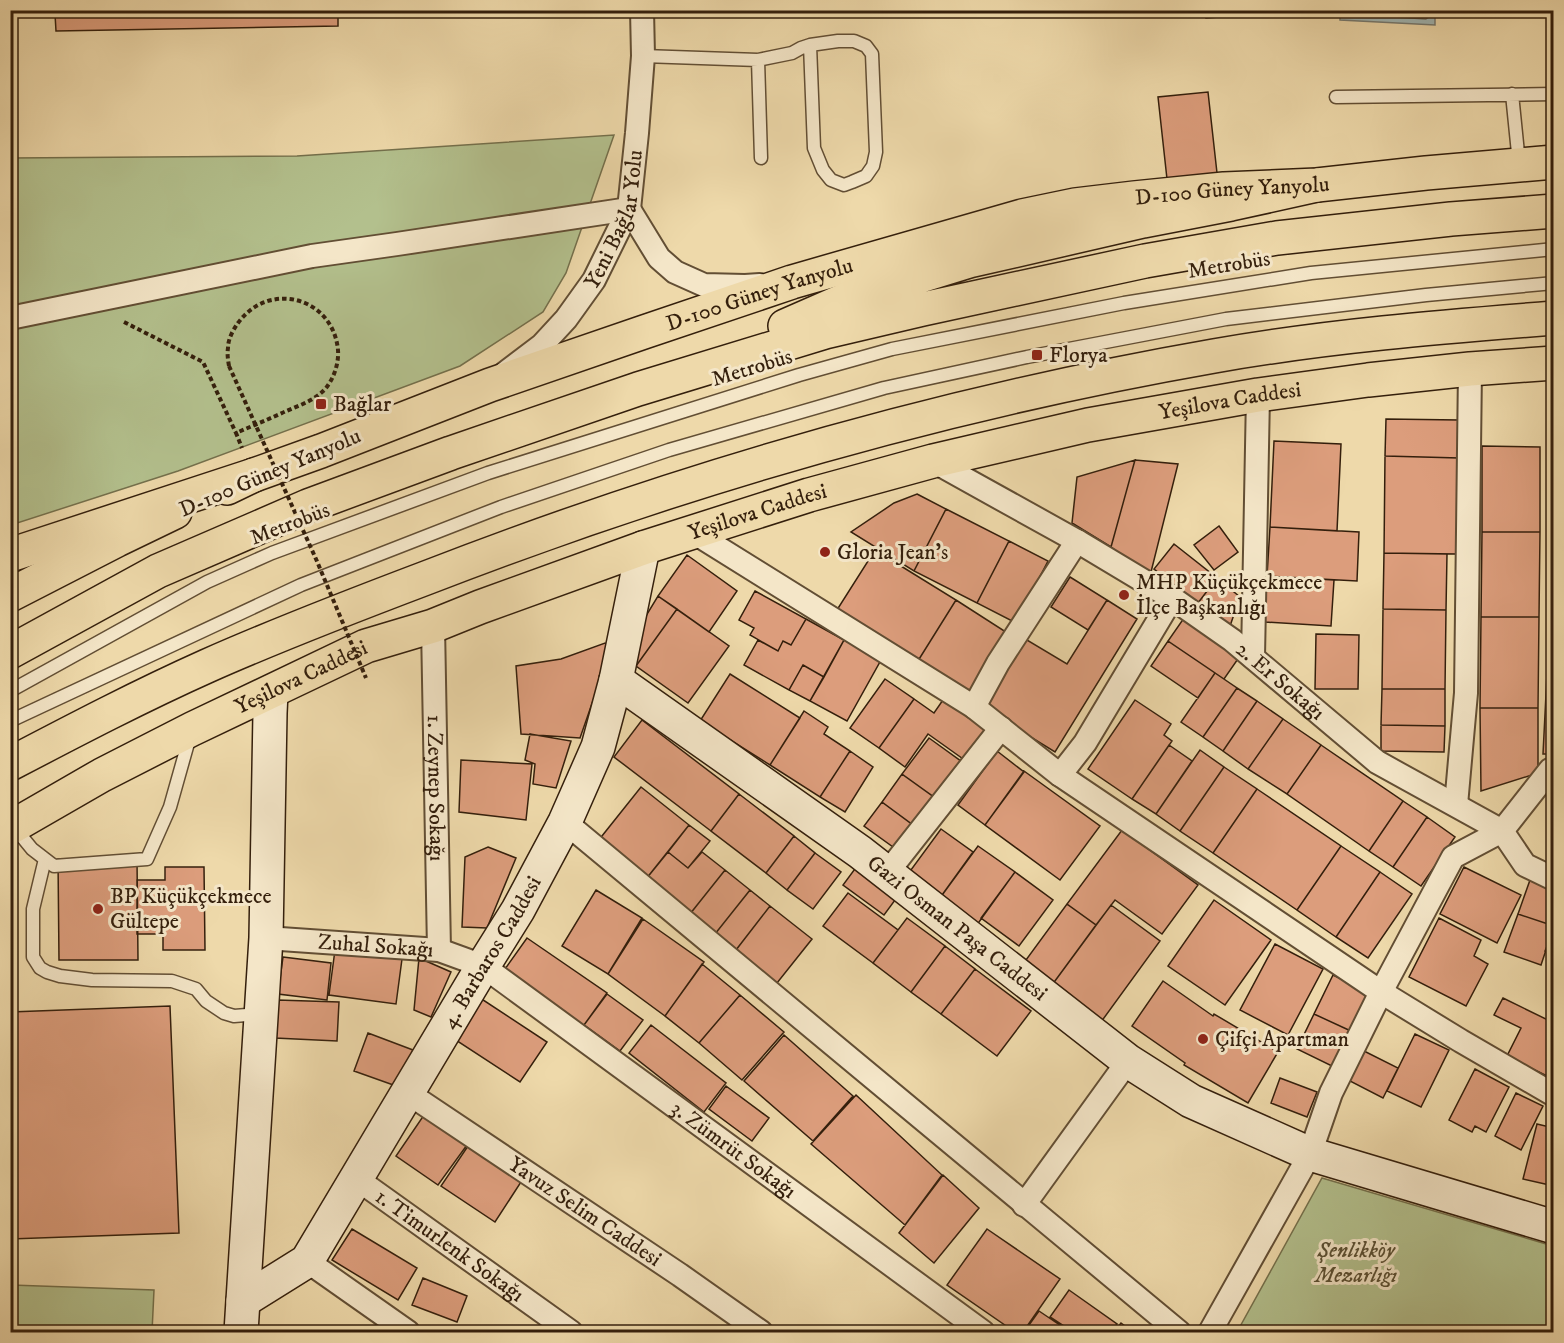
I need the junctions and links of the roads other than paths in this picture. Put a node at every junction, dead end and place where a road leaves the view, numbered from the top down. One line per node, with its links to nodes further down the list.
1 (642, 10): 3 (street, Yeni Bağlar Yolu)
2 (810, 45): 2 (lane); 4 (lane)
3 (643, 56): 4 (lane); 12 (street, Yeni Bağlar Yolu)
4 (758, 60): 8 (lane)
5 (1512, 94): 6 (lane); 7 (lane); 10 (lane)
6 (1554, 94)
7 (1336, 97)
8 (761, 158)
9 (1554, 162): 10 (main road, D-100 Güney Yanyolu)
10 (1519, 165): 11 (main road, D-100 Güney Yanyolu)
11 (1317, 185): 15 (main road, D-100 Güney Yanyolu); 20 (main road)
12 (629, 209): 15 (street); 17 (street); 22 (street, Yeni Bağlar Yolu)
13 (1554, 211): 20 (main road)
14 (1554, 249): 36 (lane, Metrobüs)
15 (792, 282): 22 (main road, D-100 Güney Yanyolu)
16 (1554, 283): 39 (lane)
17 (10, 318)
18 (1554, 318): 42 (main road)
19 (1554, 363): 21 (main road, Yeşilova Caddesi)
20 (720, 364): 33 (main road)
21 (1470, 369): 23 (main road, Yeşilova Caddesi); 45 (street)
22 (490, 385): 25 (main road, D-100 Güney Yanyolu)
23 (1258, 395): 24 (main road, Yeşilova Caddesi); 34 (street)
24 (933, 461): 26 (main road, Yeşilova Caddesi); 27 (street, 2. Er Sokağı)
25 (254, 475): 29 (main road); 30 (main road, D-100 Güney Yanyolu)
26 (693, 532): 28 (main road, Yeşilova Caddesi); 38 (street)
27 (1077, 541): 31 (street, 2. Er Sokağı); 38 (street)
28 (643, 548): 32 (main road, Yeşilova Caddesi); 35 (street, 4. Barbaros Caddesi)
29 (10, 555)
30 (10, 595)
31 (1172, 598): 34 (street, 2. Er Sokağı); 44 (street)
32 (433, 626): 37 (main road, Yeşilova Caddesi); 53 (street, 1. Zeynep Sokağı)
33 (10, 652)
34 (1253, 657): 45 (street, 2. Er Sokağı)
35 (616, 680): 46 (street, 4. Barbaros Caddesi); 50 (street, Gazi Osman Paşa Caddesi)
36 (10, 691)
37 (271, 692): 41 (main road, Yeşilova Caddesi); 52 (street, 4. Barbaros Caddesi)
38 (974, 707): 40 (street)
39 (10, 721)
40 (1001, 728): 44 (street); 50 (street)
41 (192, 729): 47 (main road, Yeşilova Caddesi); 49 (lane)
42 (10, 764)
43 (1554, 770): 48 (street)
44 (1060, 776): 55 (street)
45 (1456, 805): 48 (street, 2. Er Sokağı)
46 (565, 822): 54 (street, 4. Barbaros Caddesi); 62 (street)
47 (11, 827): 49 (lane)
48 (1502, 831): 51 (street, 2. Er Sokağı); 55 (street)
49 (45, 859): 56 (lane)
50 (887, 873): 57 (street, Gazi Osman Paşa Caddesi)
51 (1554, 879)
52 (266, 938): 53 (street, Zuhal Sokağı); 56 (street, 4. Barbaros Caddesi)
53 (439, 950): 54 (street, Zuhal Sokağı)
54 (483, 966): 58 (street, 4. Barbaros Caddesi); 69 (street, 3. Zümrüt Sokağı)
55 (1382, 992): 59 (street); 60 (street)
56 (261, 1014): 65 (street, 4. Barbaros Caddesi)
57 (1128, 1061): 60 (street, Gazi Osman Paşa Caddesi); 62 (street)
58 (408, 1093): 61 (street, 4. Barbaros Caddesi); 68 (street, Yavuz Selim Caddesi)
59 (1554, 1095)
60 (1310, 1154): 63 (street, Gazi Osman Paşa Caddesi); 71 (street)
61 (357, 1179): 64 (street, 4. Barbaros Caddesi); 67 (street, 1. Timurlenk Sokağı)
62 (1024, 1204): 70 (street)
63 (1554, 1227)
64 (308, 1261): 65 (street, 4. Barbaros Caddesi); 66 (street)
65 (242, 1317)
66 (408, 1332)
67 (571, 1332)
68 (761, 1332)
69 (984, 1332)
70 (1179, 1332)
71 (1210, 1332)

